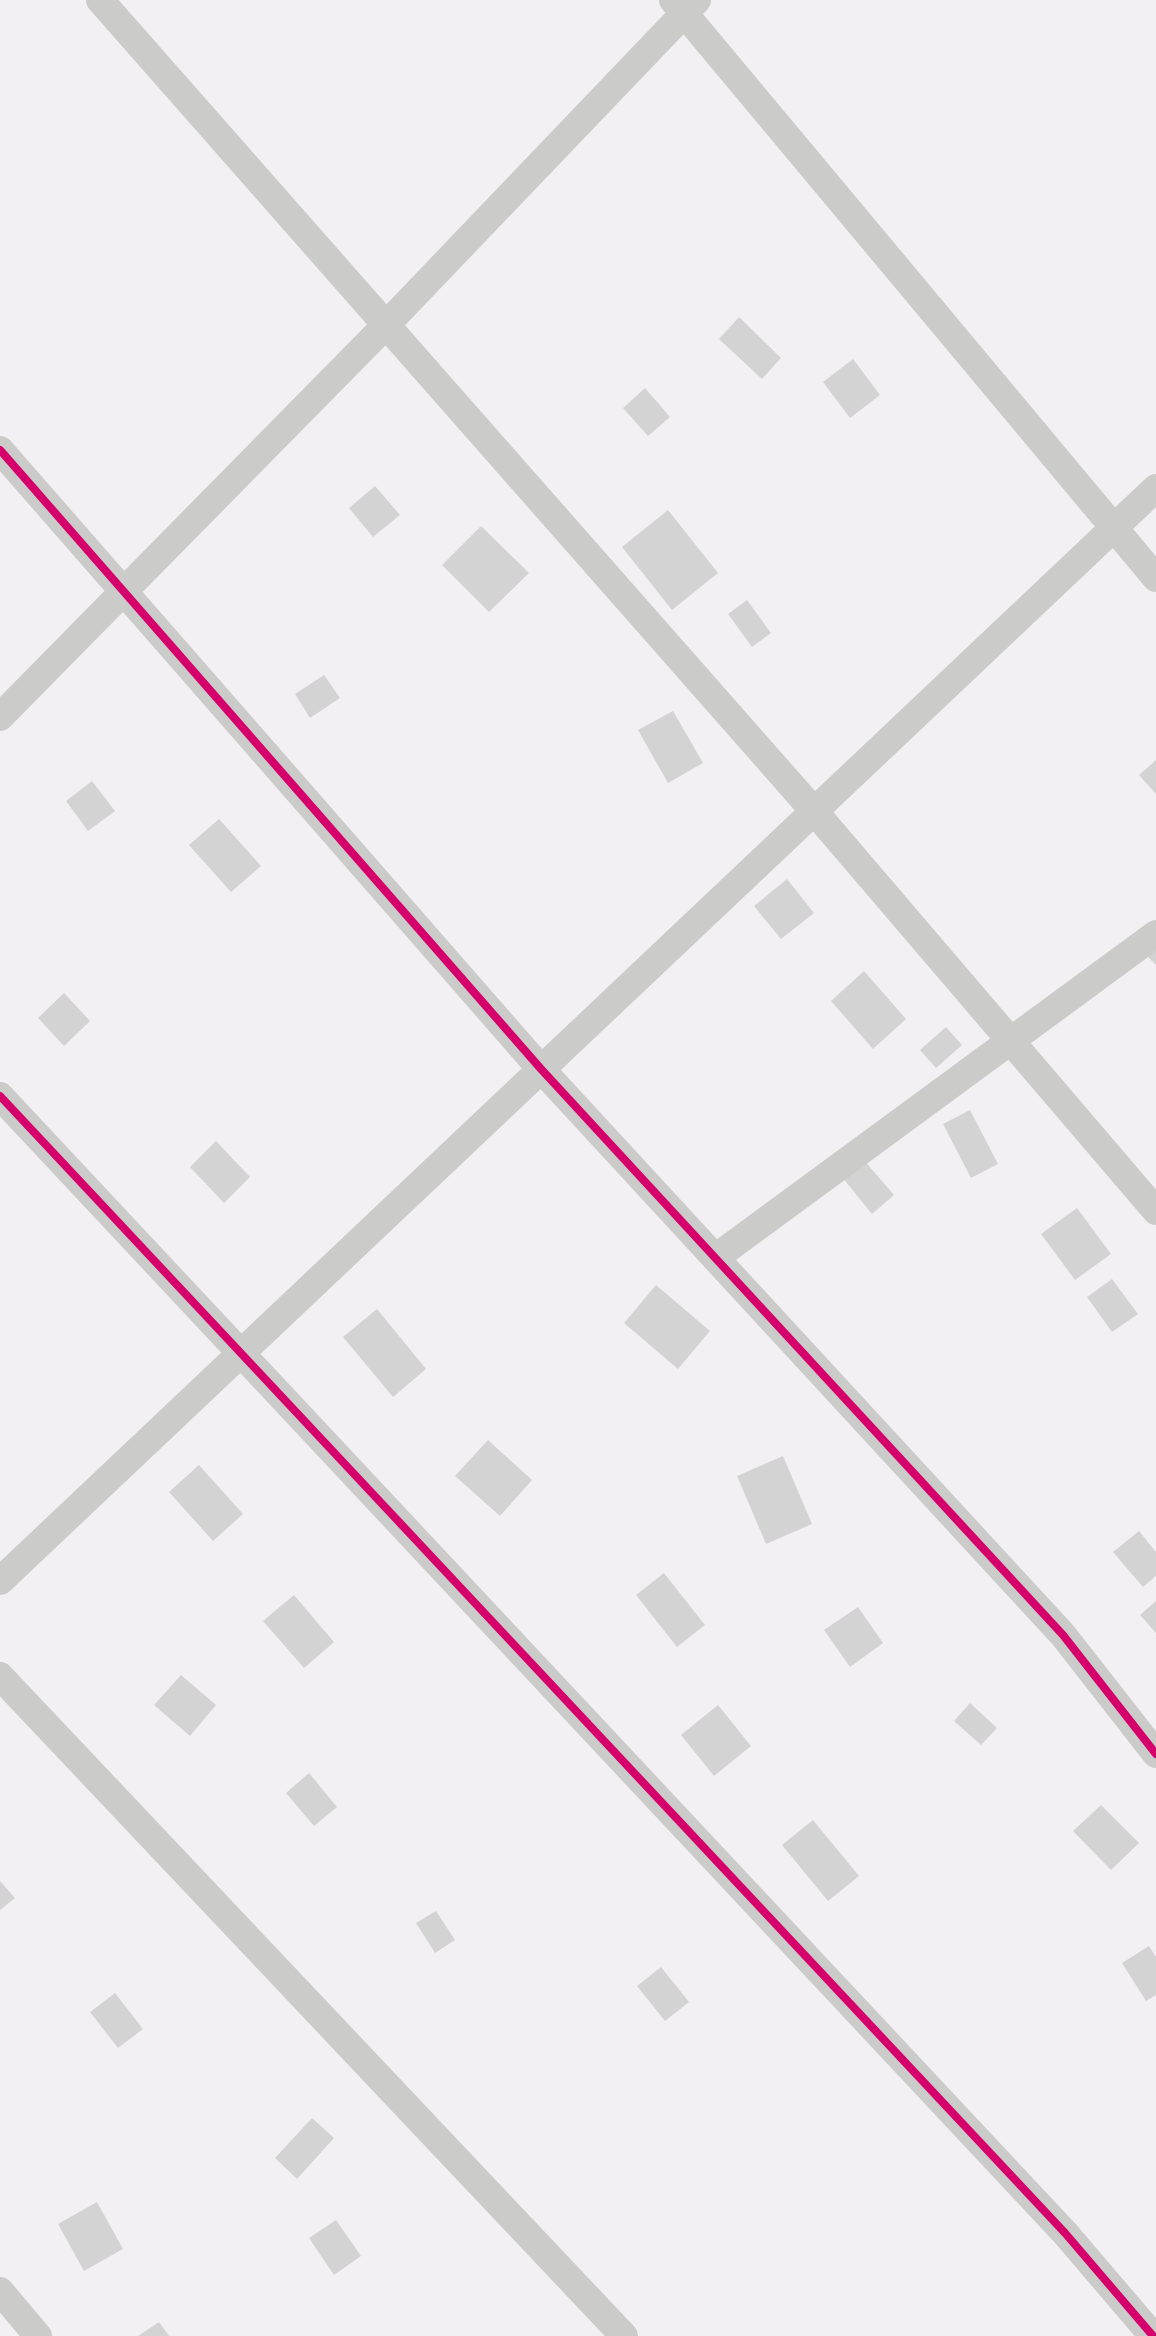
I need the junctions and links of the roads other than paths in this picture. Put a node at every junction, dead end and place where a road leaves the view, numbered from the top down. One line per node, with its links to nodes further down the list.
1 (100, 0): 3 (street)
2 (685, 4): 3 (street); 6 (street)
3 (386, 325): 8 (street); 10 (street)
4 (0, 450): 8 (street)
5 (1156, 488): 6 (street)
6 (1114, 528): 7 (street); 10 (street)
7 (1156, 578)
8 (123, 591): 9 (street); 13 (street)
9 (0, 717)
10 (814, 811): 12 (street); 13 (street)
11 (1156, 934): 12 (street)
12 (1011, 1041): 15 (street); 16 (street)
13 (541, 1069): 16 (street); 17 (street)
14 (0, 1096): 17 (street)
15 (1156, 1211)
16 (714, 1258): 20 (street)
17 (240, 1354): 18 (street); 24 (street)
18 (0, 1581)
19 (0, 1676): 23 (street)
20 (1156, 1754)
21 (0, 2291): 22 (street)
22 (38, 2336)
23 (624, 2336)
24 (1153, 2336)

